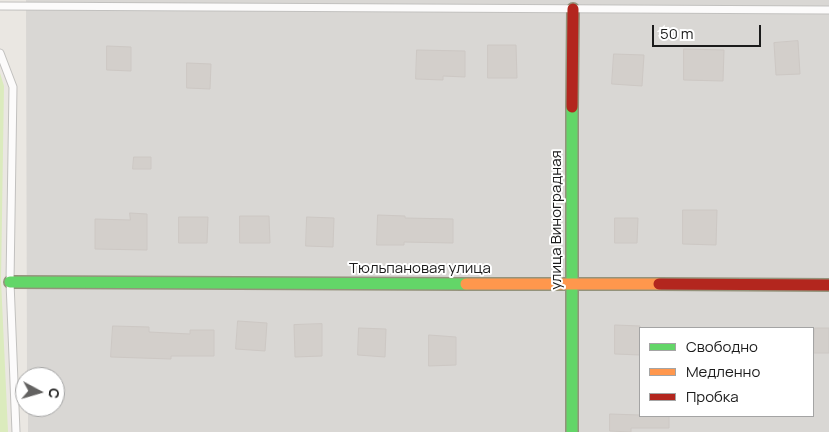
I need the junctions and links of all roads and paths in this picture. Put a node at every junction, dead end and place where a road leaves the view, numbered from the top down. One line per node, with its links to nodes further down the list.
1 (0, 6): 2 (lane)
2 (573, 9): 3 (lane); 6 (street, улица Виноградная)
3 (829, 10)
4 (0, 53): 5 (lane)
5 (10, 282): 6 (street, Тюльпановая улица); 8 (lane)
6 (571, 285): 7 (street, Тюльпановая улица); 9 (street, улица Виноградная)
7 (829, 285)
8 (16, 432)
9 (572, 432)

